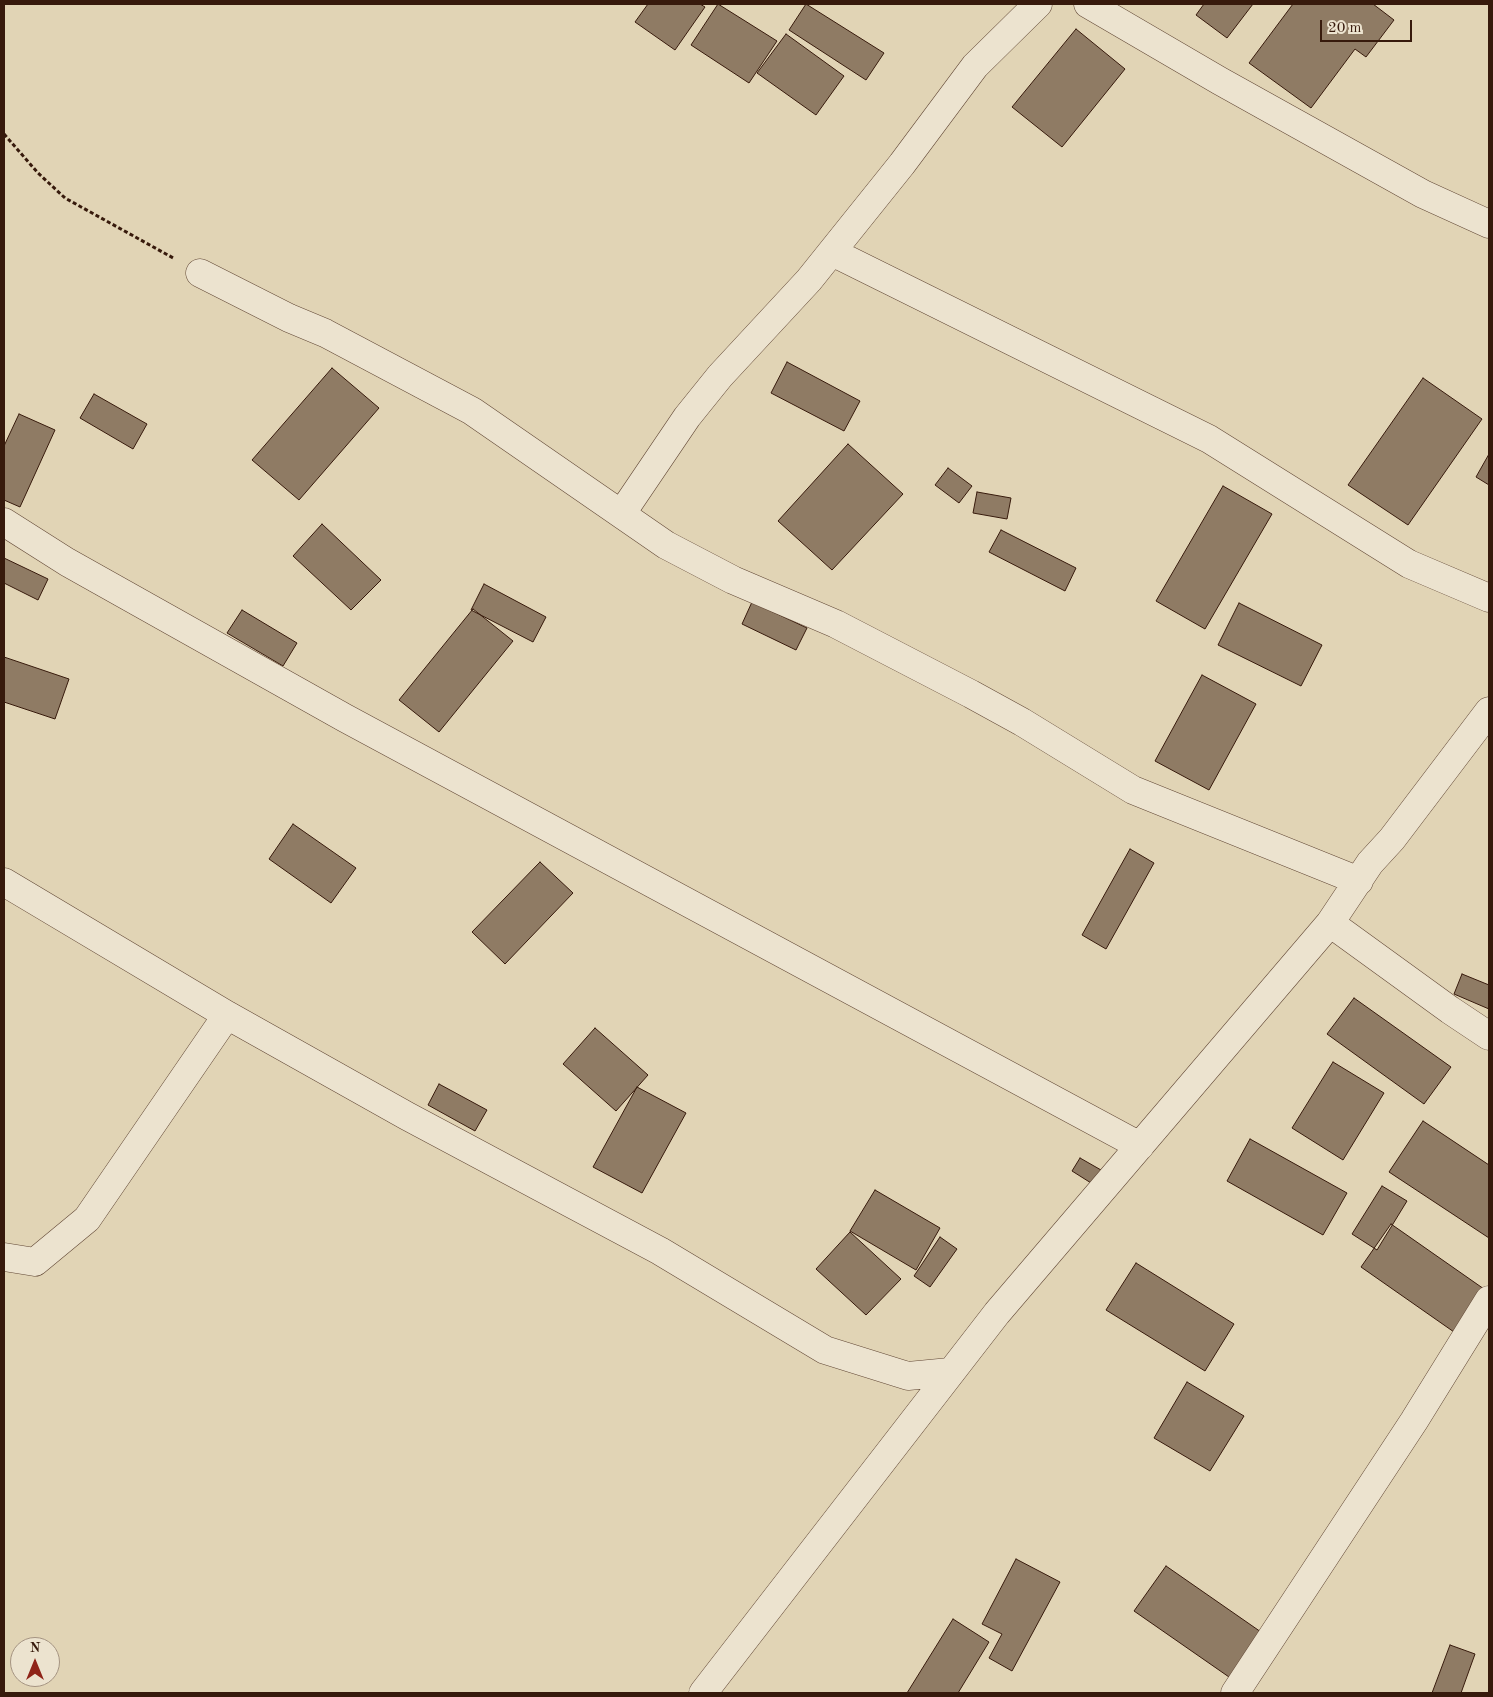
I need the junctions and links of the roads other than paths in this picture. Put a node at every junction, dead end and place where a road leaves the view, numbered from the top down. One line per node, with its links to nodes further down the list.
1 (1038, 4): 4 (street)
2 (1088, 4): 3 (street)
3 (1489, 224)
4 (832, 252): 6 (street); 8 (street)
5 (200, 273): 6 (street)
6 (622, 513): 10 (street)
7 (4, 522): 15 (street)
8 (1489, 598)
9 (1489, 711): 10 (street)
10 (1359, 881): 12 (street)
11 (4, 882): 13 (street)
12 (1330, 922): 14 (street); 15 (street)
13 (227, 1014): 16 (street); 18 (street)
14 (1489, 1036)
15 (1140, 1146): 18 (street)
16 (4, 1257)
17 (1489, 1300): 20 (street)
18 (950, 1372): 19 (street)
19 (703, 1693)
20 (1235, 1693)

